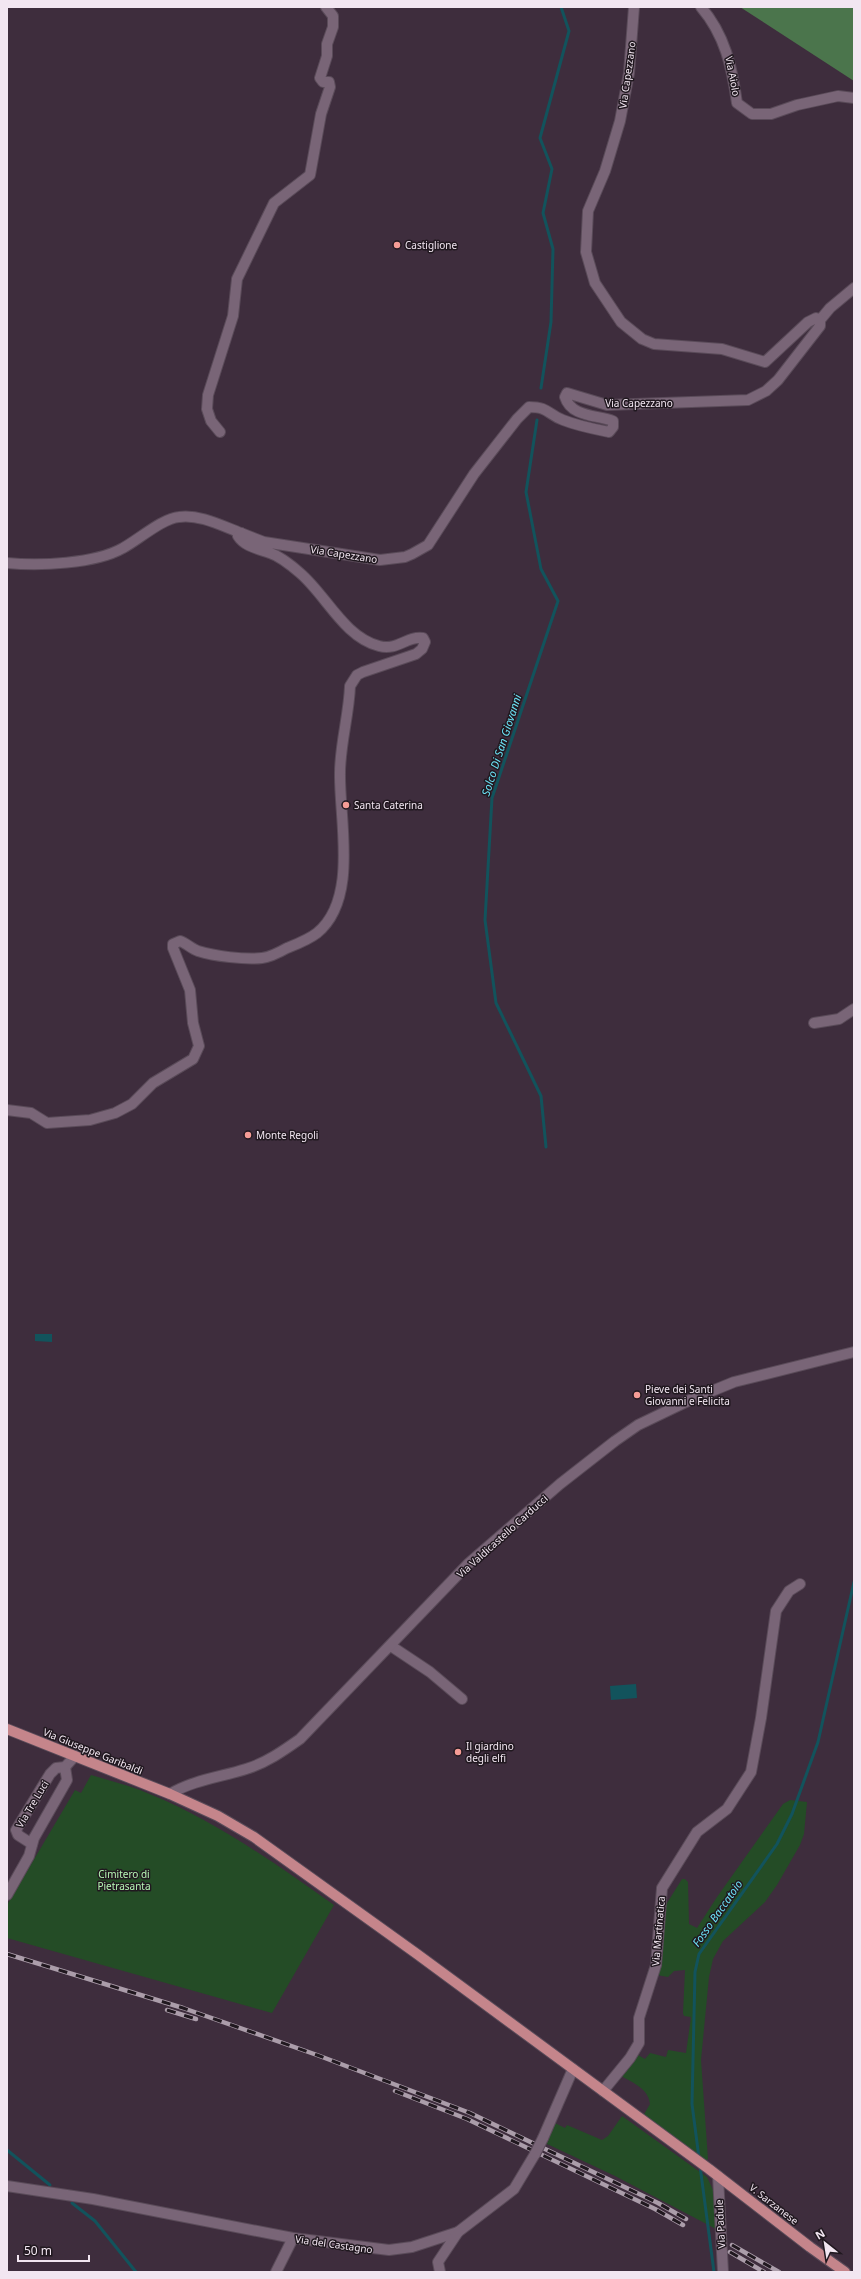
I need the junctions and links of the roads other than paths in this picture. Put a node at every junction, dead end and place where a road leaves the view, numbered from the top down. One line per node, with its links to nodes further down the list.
1 (326, 7): 7 (street)
2 (634, 7): 6 (street, Via Capezzano)
3 (701, 7): 4 (street, Via Aiolo)
4 (854, 98)
5 (854, 288): 6 (street)
6 (820, 320): 8 (street, Via Capezzano)
7 (220, 432)
8 (241, 533): 9 (street); 12 (street)
9 (7, 563)
10 (854, 1009): 11 (street)
11 (814, 1023)
12 (7, 1110)
13 (854, 1352): 15 (street, Via Valdicastello Carducci)
14 (800, 1584): 24 (street, Via Martinatica)
15 (391, 1646): 16 (street); 20 (street, Via Valdicastello Carducci)
16 (462, 1699)
17 (7, 1729): 18 (main road, Via Giuseppe Garibaldi)
18 (76, 1756): 19 (street, Via Tre Luci); 20 (main road, Via Giuseppe Garibaldi)
19 (65, 1767): 21 (street, Via Tre Luci); 21 (street, Via Tre Luci)
20 (170, 1794): 23 (main road, Via Giuseppe Garibaldi)
21 (32, 1844): 22 (street, Via Tre Luci)
22 (7, 1895)
23 (573, 2069): 24 (main road, V. Sarzanese); 27 (street, Via del Castagno, bridge)
24 (603, 2091): 25 (main road, V. Sarzanese)
25 (718, 2176): 31 (street, Via Padule); 32 (main road, V. Sarzanese)
26 (7, 2186): 28 (street, Via del Castagno)
27 (458, 2232): 28 (street, Via del Castagno); 30 (street)
28 (293, 2238): 29 (street)
29 (276, 2272)
30 (440, 2272)
31 (723, 2272)
32 (845, 2272)

